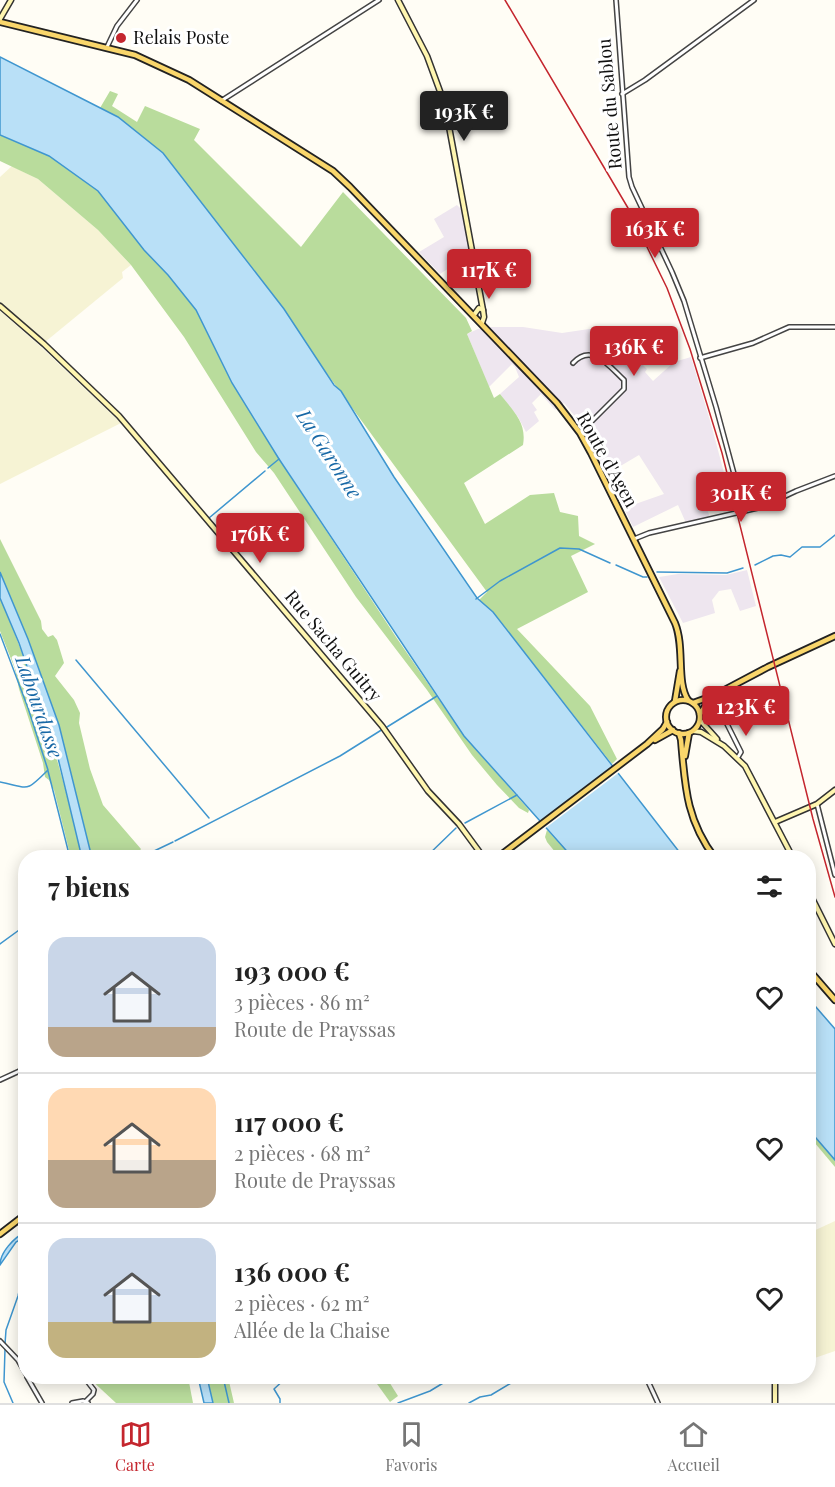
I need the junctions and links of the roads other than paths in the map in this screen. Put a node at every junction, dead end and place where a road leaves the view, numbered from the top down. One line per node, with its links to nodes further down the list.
1 (11, 0): 7 (street)
2 (137, 0): 8 (street)
3 (379, 0): 10 (street)
4 (398, 0): 12 (street)
5 (616, 0): 9 (street, Route du Sablou)
6 (754, 0): 9 (street)
7 (0, 20): 8 (main road, Route d'Agen)
8 (107, 47): 10 (main road, Route d'Agen)
9 (622, 94): 16 (street, Route du Sablou)
10 (221, 101): 13 (main road, Route d'Agen)
11 (0, 306): 40 (street, Rue Sacha Guitry)
12 (481, 309): 13 (street); 14 (street)
13 (474, 315): 14 (main road, Route d'Agen)
14 (482, 323): 18 (main road, Route d'Agen)
15 (835, 327): 16 (street)
16 (700, 358): 20 (street, Route du Sablou)
17 (573, 363): 18 (street)
18 (580, 433): 21 (main road, Route d'Agen)
19 (835, 476): 20 (street)
20 (744, 511): 21 (street)
21 (634, 539): 23 (main road, Route d'Agen)
22 (835, 636): 24 (main road)
23 (681, 650): 25 (main road, Route d'Agen); 26 (main road, Route d'Agen)
24 (740, 682): 25 (main road); 28 (main road)
25 (690, 701): 26 (main road); 28 (main road)
26 (675, 702): 29 (main road)
27 (723, 716): 35 (street)
28 (700, 717): 31 (main road); 34 (street)
29 (667, 722): 30 (main road); 33 (main road)
30 (673, 730): 32 (main road); 33 (main road)
31 (691, 732): 32 (main road); 34 (street); 36 (main road)
32 (679, 733): 36 (main road)
33 (645, 746): 41 (main road)
34 (724, 746): 35 (street)
35 (738, 757): 39 (street)
36 (684, 771): 42 (main road)
37 (835, 790): 38 (street)
38 (817, 804): 39 (street); 44 (street)
39 (775, 822): 43 (street)
40 (479, 850)
41 (508, 850)
42 (710, 850)
43 (789, 850)
44 (835, 875)
45 (816, 906): 46 (street)
46 (835, 944)
47 (816, 978): 48 (main road)
48 (835, 1000)
49 (18, 1072): 50 (street)
50 (0, 1080)
51 (18, 1220): 52 (main road)
52 (0, 1234)
53 (1, 1342): 54 (street)
54 (18, 1360)
55 (31, 1384): 60 (street)
56 (89, 1384): 59 (street)
57 (649, 1384): 62 (street)
58 (776, 1384): 63 (street)
59 (87, 1402): 61 (street)
60 (42, 1403)
61 (72, 1403)
62 (658, 1403)
63 (775, 1403)

